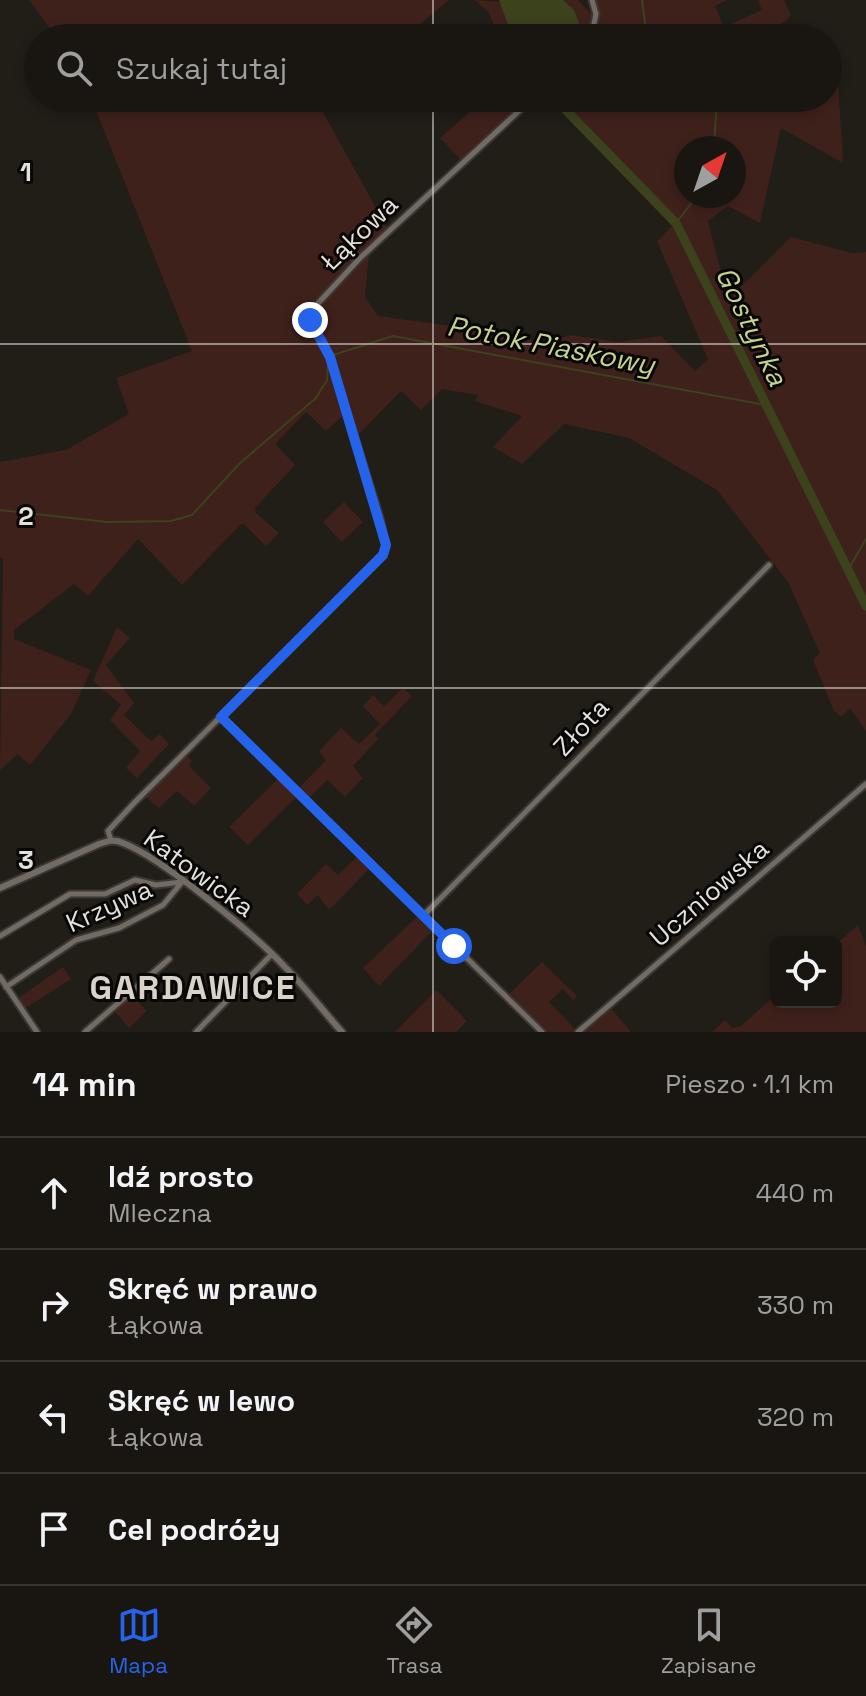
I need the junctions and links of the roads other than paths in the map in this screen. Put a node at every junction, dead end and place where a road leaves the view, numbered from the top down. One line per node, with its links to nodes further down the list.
1 (592, 0): 2 (street)
2 (594, 24)
3 (518, 112): 5 (street, Łąkowa)
4 (769, 565): 10 (street, Złota)
5 (221, 717): 7 (street, Łąkowa); 10 (street)
6 (866, 784): 21 (street, Uczniowska)
7 (111, 840): 8 (street, Katowicka); 9 (street, Katowicka)
8 (182, 882): 11 (street); 12 (street, Katowicka); 15 (street, Krzywa)
9 (0, 888)
10 (423, 916): 20 (street)
11 (0, 936)
12 (272, 954): 18 (street); 19 (street, Katowicka)
13 (169, 959): 17 (street)
14 (0, 977): 15 (street)
15 (6, 987): 16 (street)
16 (37, 1032)
17 (85, 1032)
18 (196, 1032)
19 (342, 1032)
20 (542, 1032)
21 (578, 1032)

